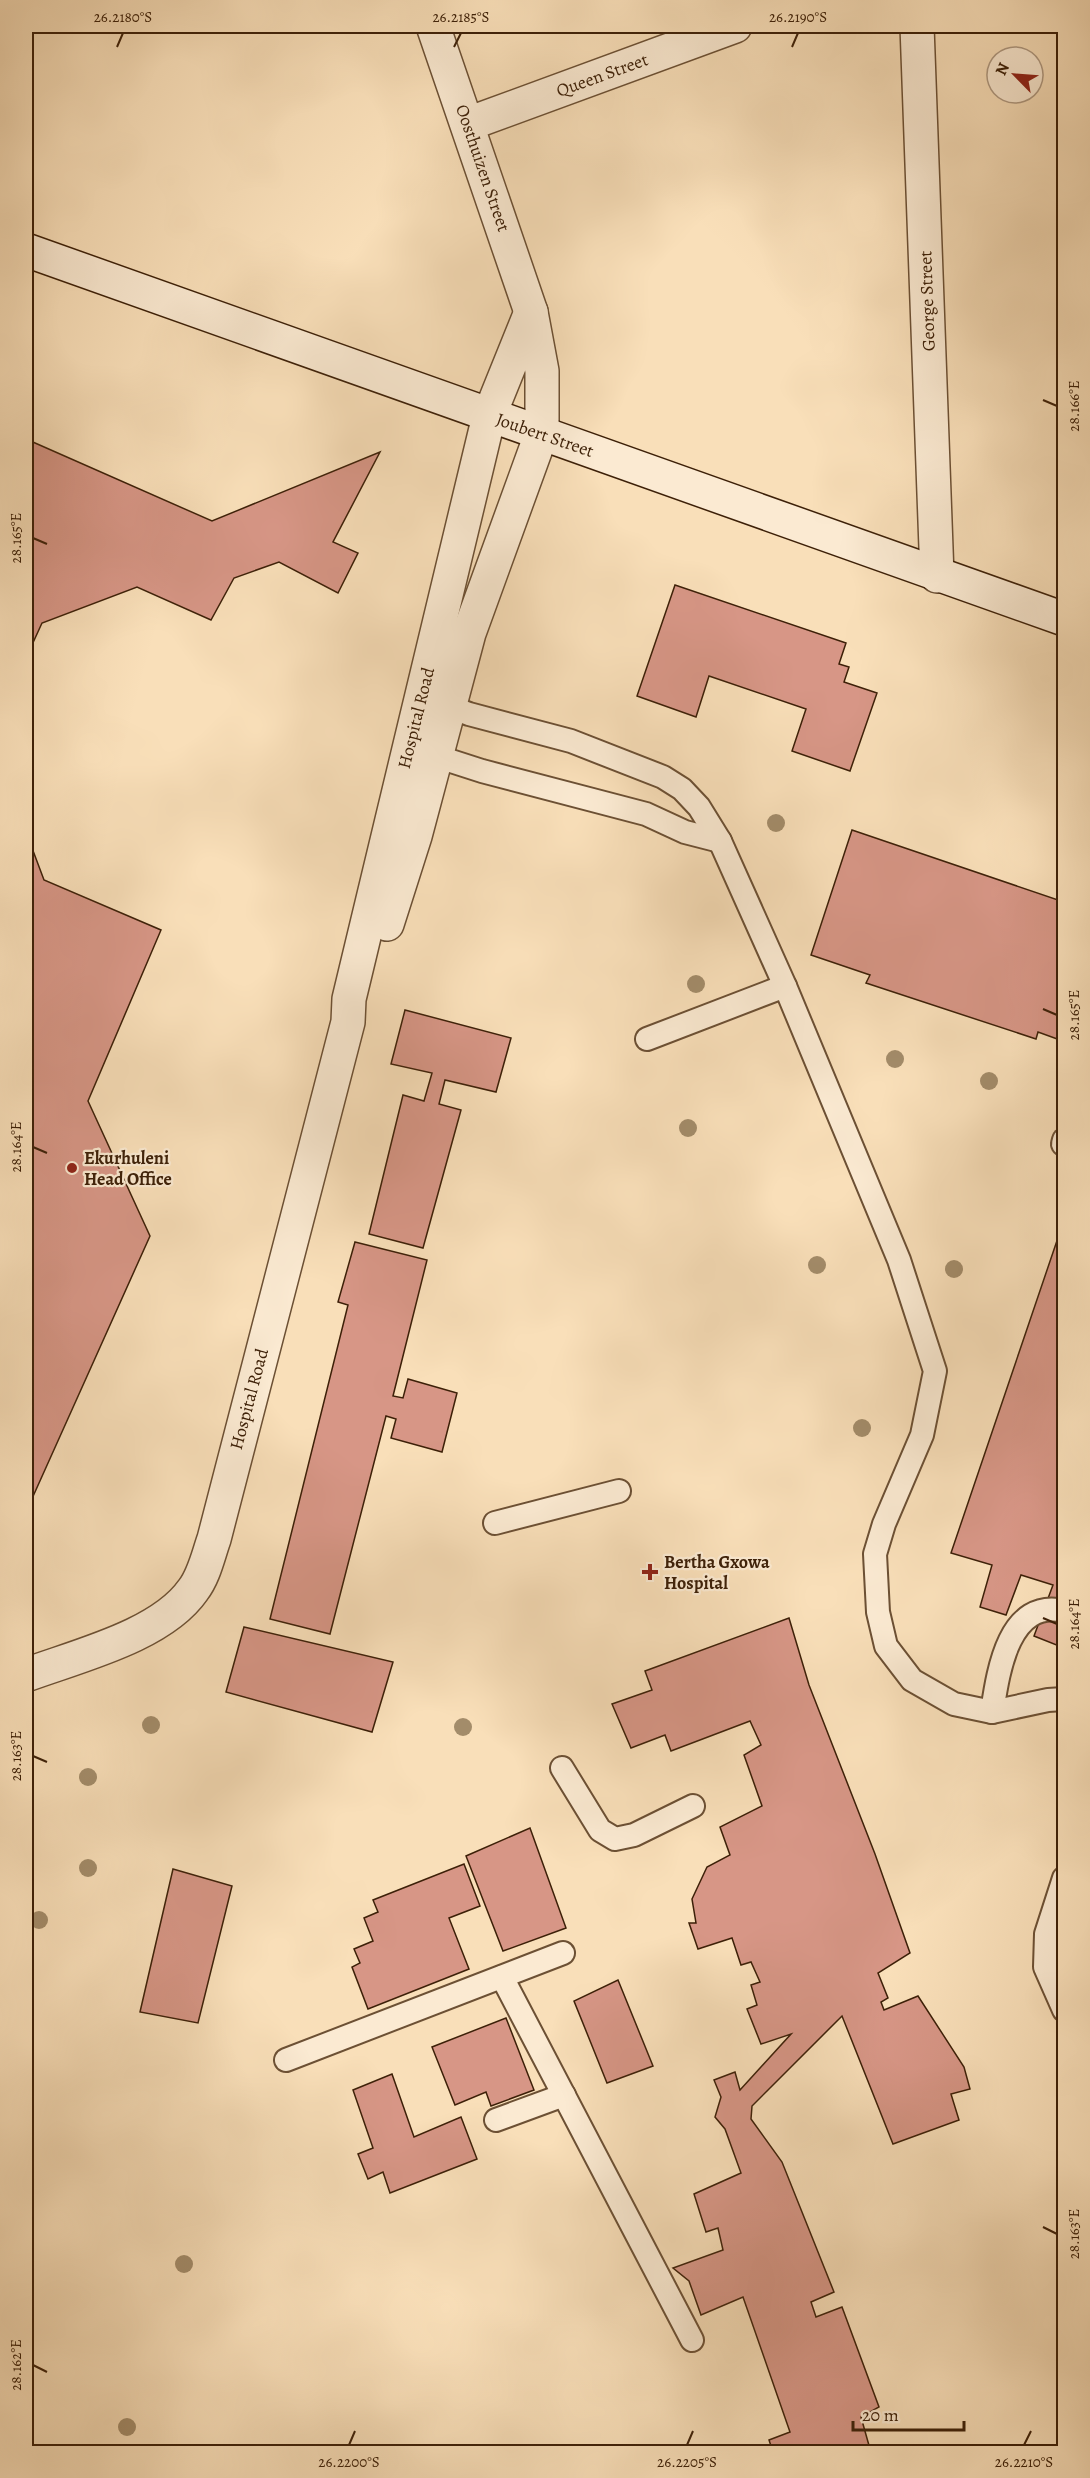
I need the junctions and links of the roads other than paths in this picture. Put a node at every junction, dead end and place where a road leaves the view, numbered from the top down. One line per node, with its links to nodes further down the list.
1 (433, 26): 4 (street, Oosthuizen Street)
2 (735, 26): 4 (street, Queen Street)
3 (917, 26): 9 (street, George Street)
4 (468, 124): 6 (street, Oosthuizen Street)
5 (26, 250): 7 (street, Joubert Street)
6 (531, 312): 7 (street); 8 (street, Oosthuizen Street)
7 (489, 416): 8 (street, Joubert Street); 11 (street, Hospital Road)
8 (542, 432): 9 (street, Joubert Street); 11 (street, Hospital Road)
9 (937, 576): 10 (street, Joubert Street)
10 (1065, 619)
11 (435, 702): 12 (street, Hospital Road); 13 (lane)
12 (422, 751): 13 (lane); 19 (street, Hospital Road)
13 (720, 841): 14 (lane)
14 (785, 986): 15 (lane); 21 (lane)
15 (647, 1039)
16 (619, 1491): 17 (lane)
17 (495, 1523)
18 (1065, 1611): 21 (lane)
19 (26, 1675)
20 (1065, 1699): 21 (lane)
21 (992, 1712)
22 (562, 1768): 23 (lane)
23 (693, 1806)
24 (1065, 1878): 27 (lane)
25 (563, 1953): 26 (lane)
26 (502, 1977): 28 (lane); 29 (lane)
27 (1065, 2010)
28 (286, 2060)
29 (564, 2095): 30 (lane); 31 (lane)
30 (496, 2120)
31 (692, 2340)

